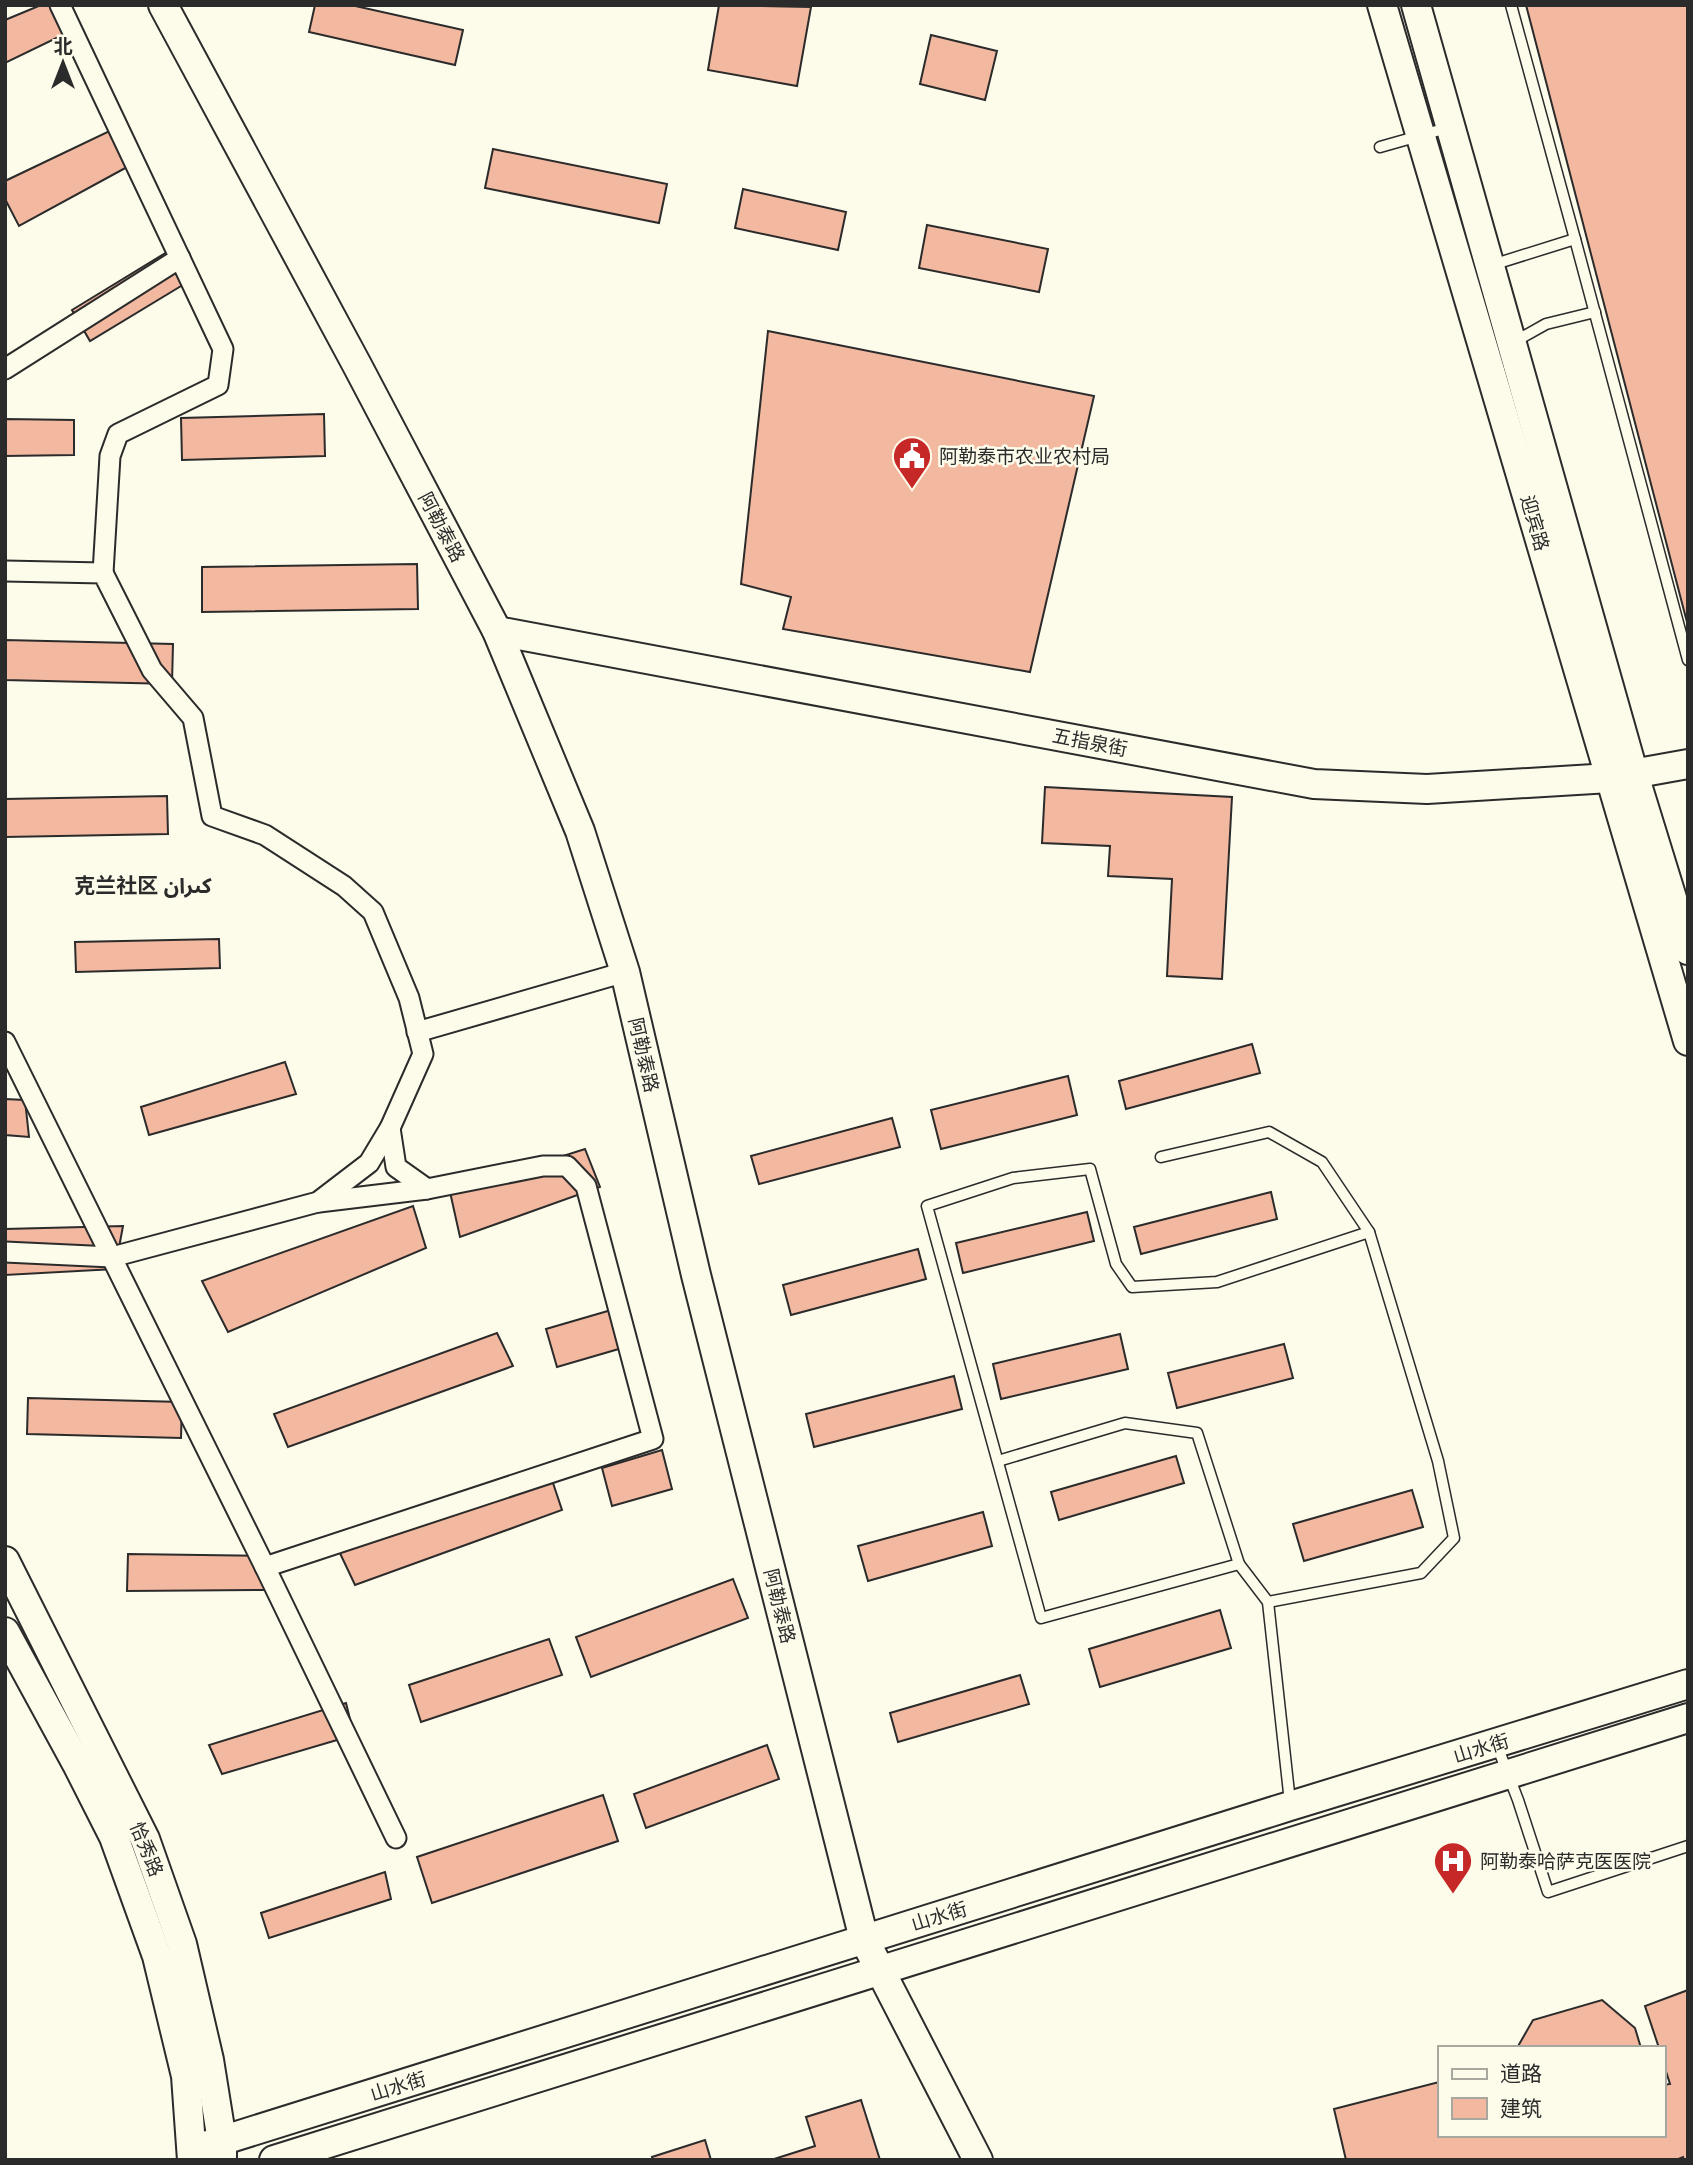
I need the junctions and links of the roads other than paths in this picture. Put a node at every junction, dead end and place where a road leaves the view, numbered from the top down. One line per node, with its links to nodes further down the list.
1 (60, 5): 10 (street)
2 (163, 5): 17 (main road, 阿勒泰路)
3 (1382, 5): 7 (main road, 迎宾路)
4 (1416, 5): 6 (main road, 迎宾路)
5 (1511, 5): 9 (lane)
6 (1450, 127): 7 (lane); 11 (main road, 迎宾路)
7 (1420, 135): 8 (lane); 11 (main road, 迎宾路)
8 (1380, 147)
9 (1575, 239): 11 (lane); 12 (lane)
10 (180, 258): 14 (street); 16 (street)
11 (1475, 269): 13 (main road, 迎宾路)
12 (1595, 313): 13 (lane); 18 (lane)
13 (1498, 348): 20 (main road, 迎宾路)
14 (5, 369)
15 (5, 571): 16 (street)
16 (103, 573): 23 (street)
17 (497, 631): 20 (main road, 五指泉街); 22 (main road, 阿勒泰路)
18 (1688, 660)
19 (1688, 764): 20 (main road, 五指泉街)
20 (1622, 776): 21 (main road, 迎宾路); 24 (main road, 迎宾路)
21 (1688, 950)
22 (625, 972): 23 (street); 46 (main road, 阿勒泰路)
23 (417, 1032): 26 (street)
24 (1688, 1041)
25 (5, 1042): 32 (street)
26 (390, 1128): 28 (street); 29 (street)
27 (1161, 1157): 30 (lane)
28 (427, 1189): 29 (street); 36 (street)
29 (318, 1202): 32 (street)
30 (1369, 1232): 33 (lane); 37 (lane)
31 (5, 1252): 32 (street)
32 (112, 1257): 36 (street)
33 (998, 1461): 35 (lane); 35 (lane)
34 (5, 1561): 48 (main road, 恰秀路)
35 (1239, 1564): 37 (lane)
36 (265, 1567): 44 (street)
37 (1268, 1602): 43 (lane)
38 (5, 1632): 49 (main road, 恰秀路)
39 (1688, 1684): 41 (main road, 山水街)
40 (1688, 1718): 42 (main road, 山水街)
41 (1496, 1743): 42 (lane); 43 (main road, 山水街)
42 (1509, 1774): 45 (lane); 47 (main road, 山水街)
43 (1290, 1806): 46 (main road, 山水街)
44 (396, 1838)
45 (1688, 1846)
46 (864, 1939): 47 (main road, 阿勒泰路); 48 (main road, 山水街)
47 (880, 1970): 50 (main road, 山水街); 51 (main road, 阿勒泰路)
48 (222, 2151): 49 (main road, 山水街)
49 (192, 2155)
50 (274, 2160)
51 (978, 2160)

